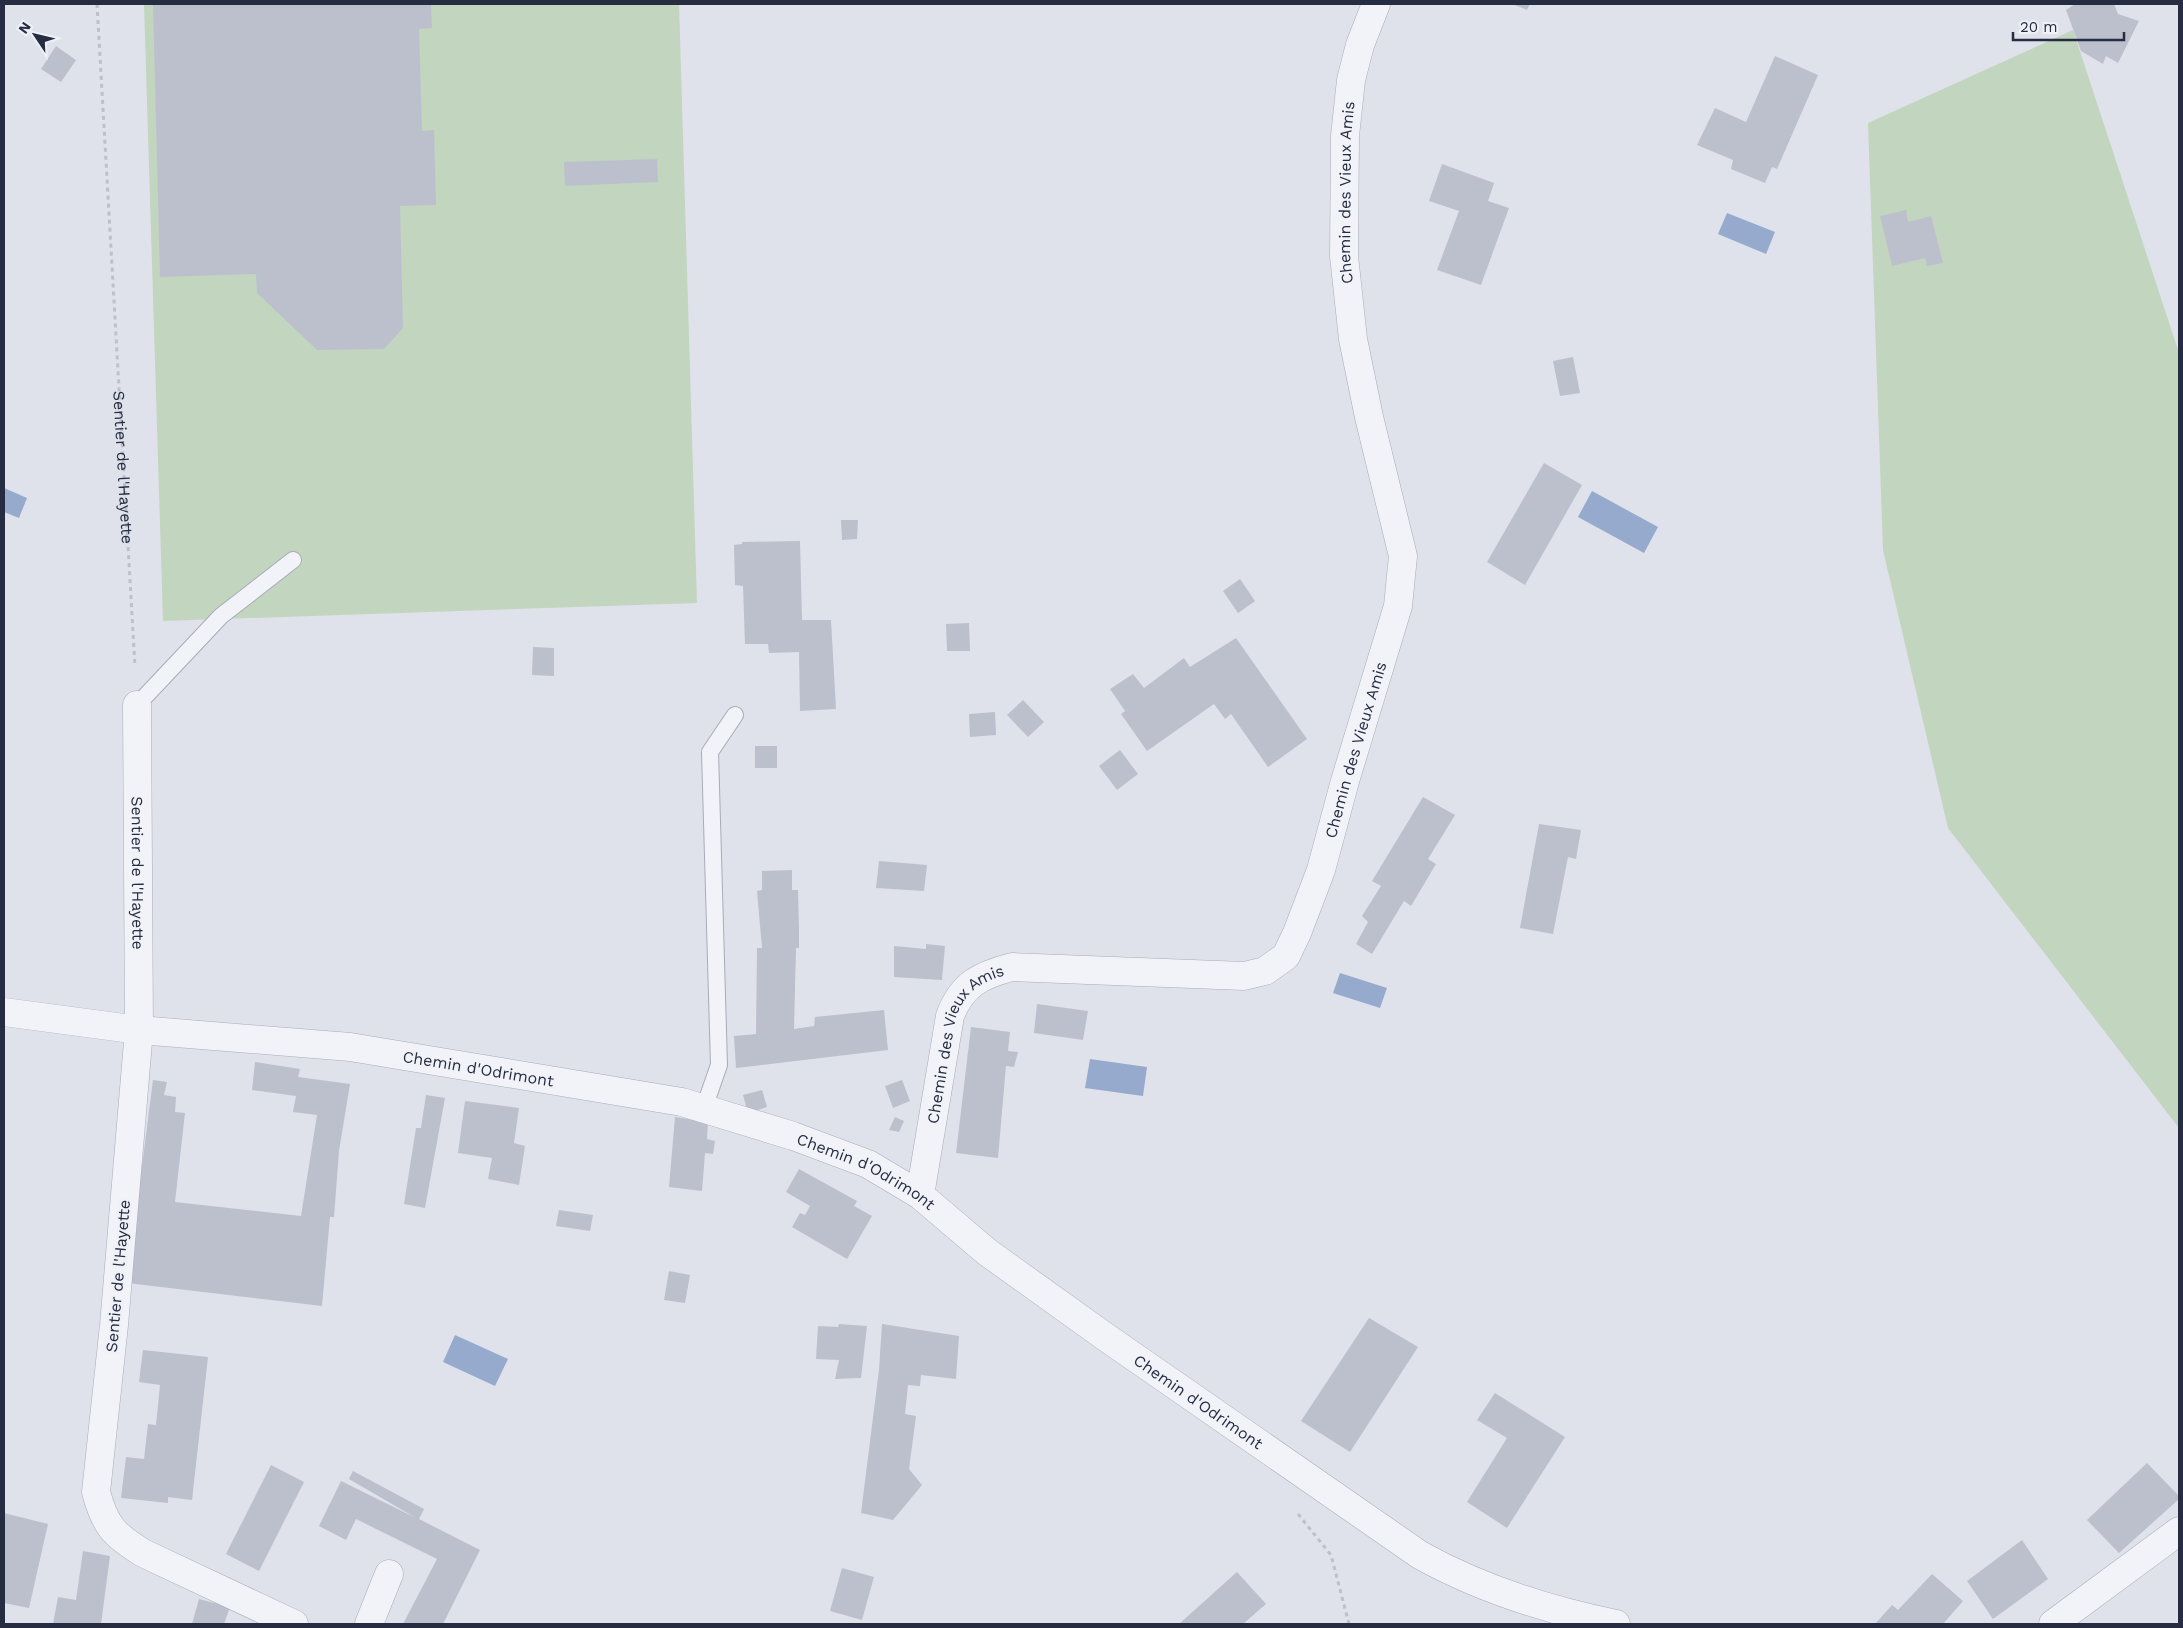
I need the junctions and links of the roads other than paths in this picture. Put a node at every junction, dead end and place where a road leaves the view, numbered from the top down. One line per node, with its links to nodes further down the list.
1 (1376, 4): 8 (street, Chemin des Vieux Amis)
2 (293, 560): 3 (lane)
3 (137, 705): 6 (street, Sentier de l'Hayette)
4 (735, 715): 7 (lane)
5 (4, 1012): 6 (street, Chemin d'Odrimont)
6 (139, 1030): 7 (street, Chemin d'Odrimont); 11 (street, Sentier de l'Hayette)
7 (704, 1108): 8 (street, Chemin d'Odrimont)
8 (920, 1195): 13 (street, Chemin d'Odrimont)
9 (2179, 1532): 14 (street)
10 (388, 1574): 12 (street)
11 (294, 1624)
12 (369, 1624)
13 (1616, 1624)
14 (2053, 1624)

